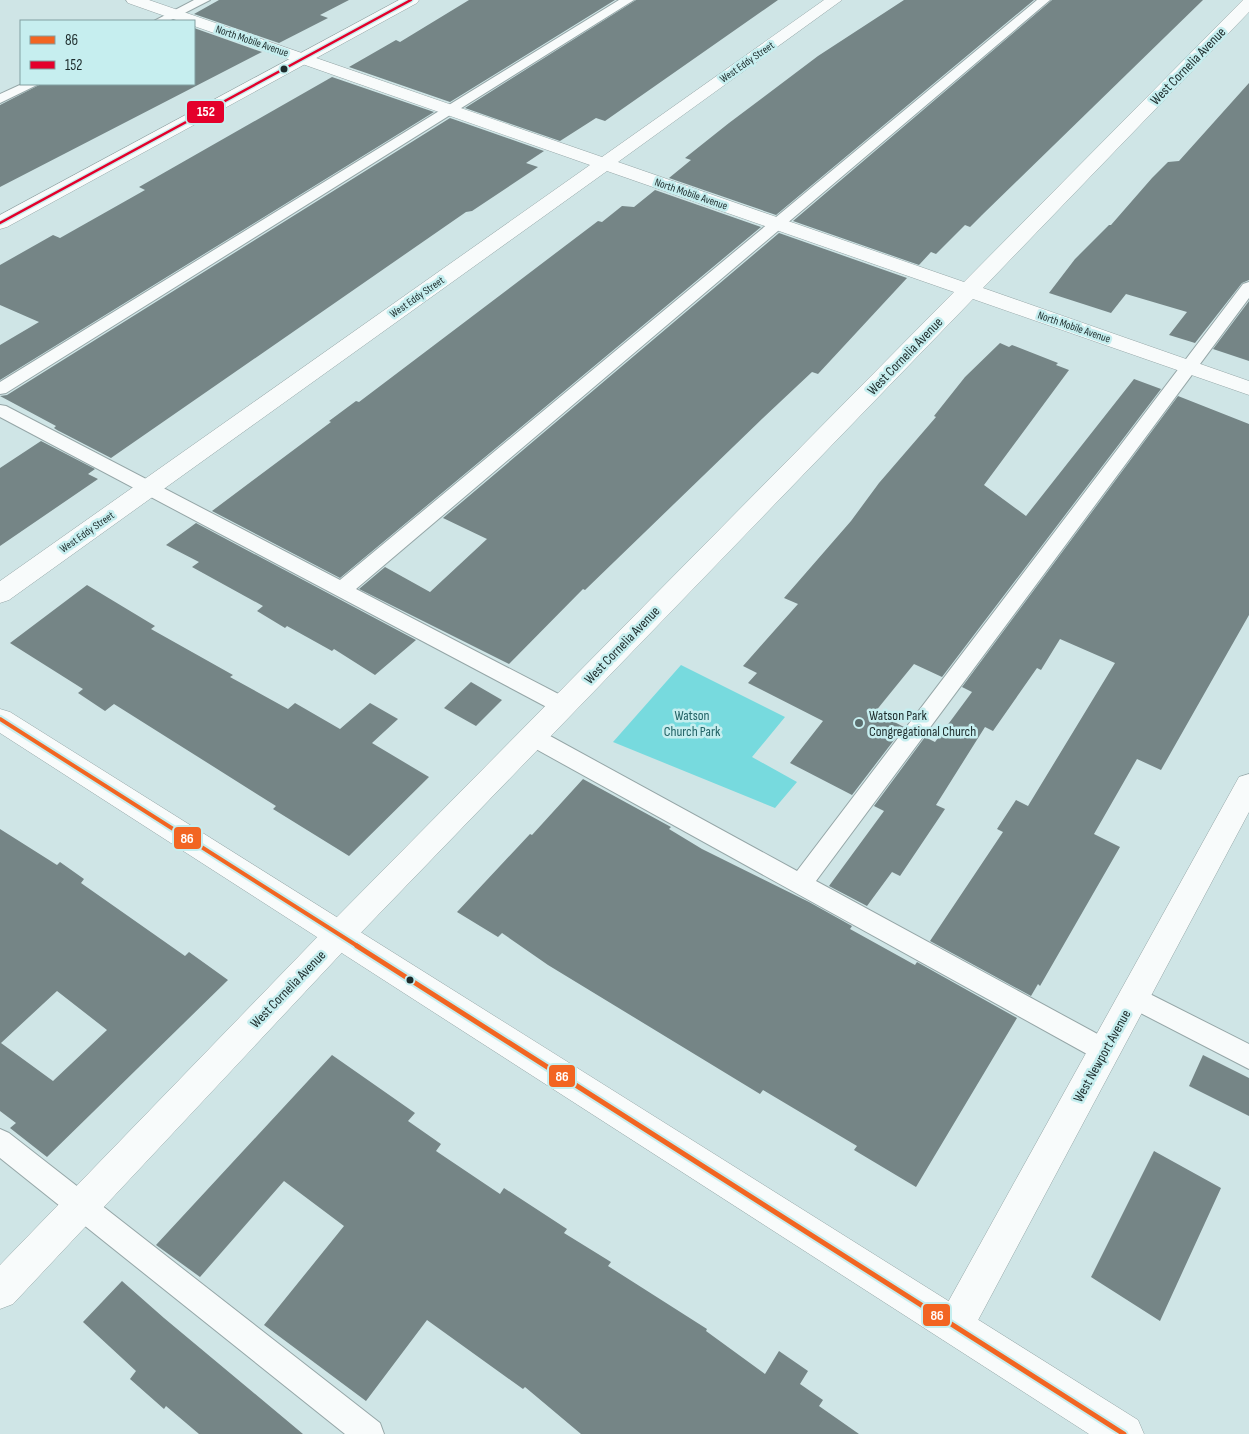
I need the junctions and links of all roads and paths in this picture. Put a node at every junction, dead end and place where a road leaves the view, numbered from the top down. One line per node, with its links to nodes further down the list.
1 (134, 0): 8 (street, North Mobile Avenue)
2 (204, 0): 8 (lane)
3 (411, 0): 10 (street)
4 (628, 0): 13 (lane)
5 (834, 0): 14 (street, West Eddy Street)
6 (1044, 0): 16 (lane)
7 (1249, 3): 18 (street, West Cornelia Avenue)
8 (167, 18)
9 (195, 27): 10 (street, North Mobile Avenue)
10 (302, 59): 13 (street, North Mobile Avenue); 15 (street)
11 (30, 85): 12 (lane)
12 (0, 99)
13 (450, 110): 14 (street, North Mobile Avenue); 21 (lane)
14 (604, 164): 16 (street, North Mobile Avenue); 23 (street, West Eddy Street)
15 (0, 224)
16 (778, 224): 18 (street, North Mobile Avenue); 24 (lane)
17 (1249, 287): 19 (lane)
18 (969, 290): 19 (street, North Mobile Avenue); 26 (street, West Cornelia Avenue)
19 (1189, 367): 20 (street, North Mobile Avenue); 30 (lane)
20 (1249, 388)
21 (0, 390)
22 (0, 410): 23 (lane)
23 (148, 488): 24 (lane); 25 (street, West Eddy Street)
24 (343, 589): 26 (lane)
25 (0, 594)
26 (563, 706): 28 (street, West Cornelia Avenue)
27 (0, 720): 31 (street)
28 (533, 737): 30 (lane); 31 (street, West Cornelia Avenue)
29 (1249, 785): 32 (street, West Newport Avenue)
30 (801, 883): 33 (lane)
31 (339, 935): 36 (street, West Cornelia Avenue); 38 (street)
32 (1134, 997): 33 (street, West Newport Avenue); 34 (lane)
33 (1104, 1051): 38 (street, West Newport Avenue)
34 (1249, 1057)
35 (0, 1142): 36 (lane)
36 (81, 1206): 37 (street, West Cornelia Avenue); 39 (lane)
37 (0, 1292)
38 (955, 1326): 40 (street)
39 (369, 1434)
40 (1124, 1434)

